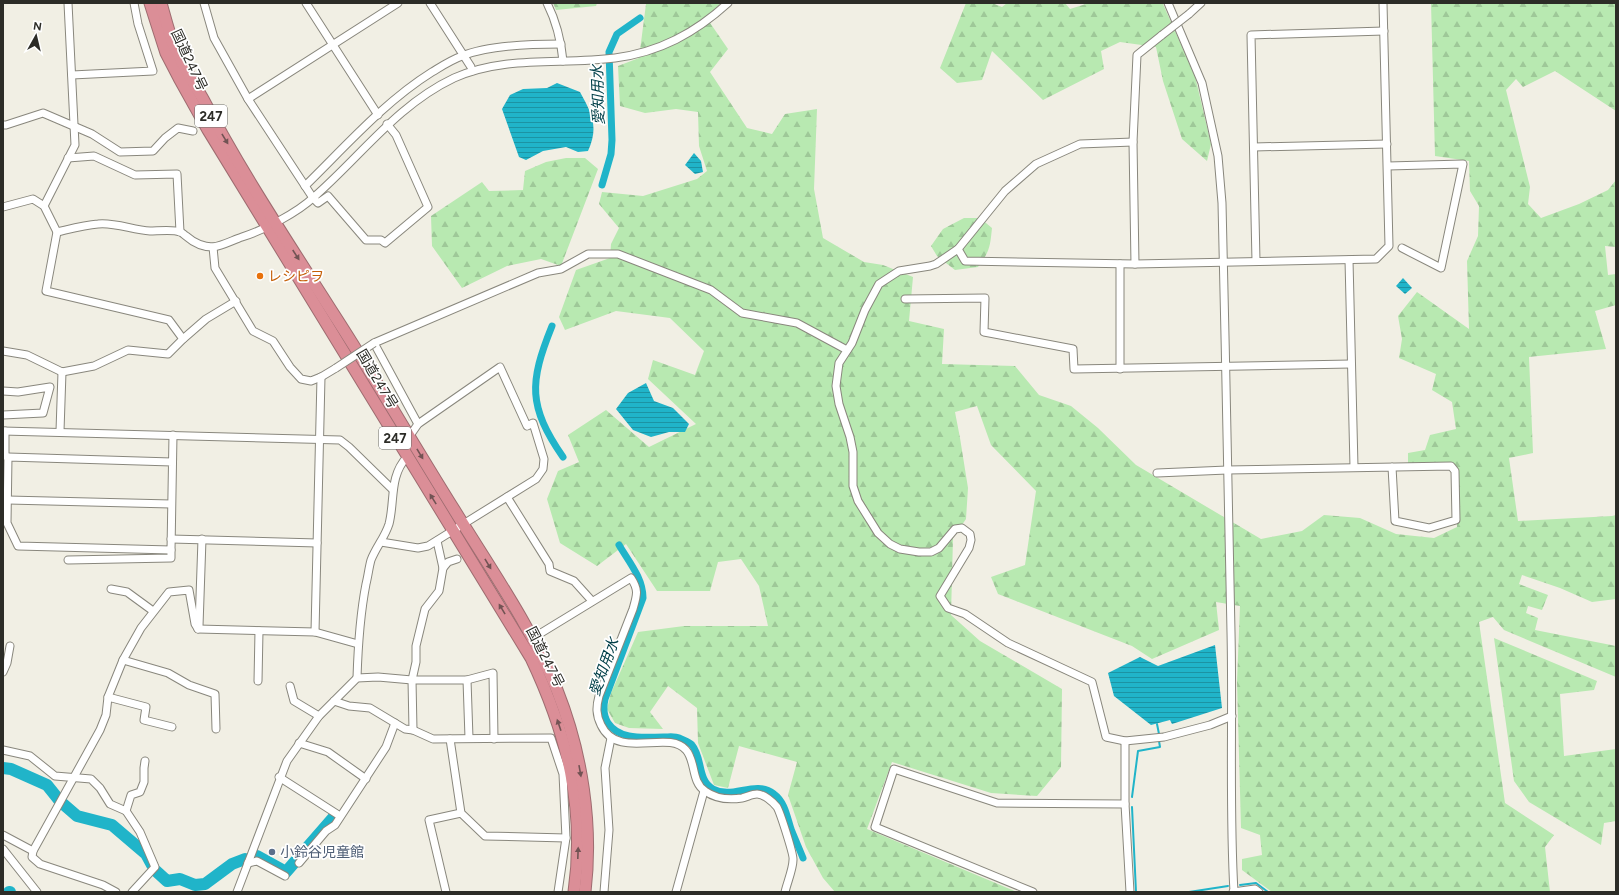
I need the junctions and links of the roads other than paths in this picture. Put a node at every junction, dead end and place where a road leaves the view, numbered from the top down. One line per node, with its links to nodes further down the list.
1 (68, 3): 20 (street)
2 (134, 3): 20 (street)
3 (150, 3): 36 (highway, 国道247号 / 247)
4 (161, 3): 36 (highway, 国道247号 / 247, one-way to 36)
5 (204, 3): 21 (street)
6 (306, 3): 16 (street)
7 (398, 3): 16 (street)
8 (430, 3): 17 (street)
9 (547, 3): 15 (street)
10 (728, 3): 18 (street)
11 (1168, 3): 43 (street)
12 (1201, 3): 27 (street, bridge)
13 (1383, 3): 14 (street)
14 (1384, 31): 28 (street); 29 (street)
15 (561, 44): 17 (street); 18 (street)
16 (332, 45): 21 (street); 22 (street)
17 (463, 55): 19 (street); 22 (street)
18 (563, 61): 19 (street)
19 (472, 71): 23 (street)
20 (72, 76): 25 (street)
21 (248, 99): 32 (street)
22 (378, 115): 32 (street)
23 (387, 124): 33 (street); 33 (street)
24 (3, 125): 25 (street)
25 (75, 127): 26 (street); 30 (street)
26 (193, 131)
27 (1133, 142): 41 (street); 46 (street)
28 (1387, 144): 29 (street); 31 (street)
29 (1254, 147): 44 (street)
30 (68, 158): 34 (street); 38 (street)
31 (1388, 166): 40 (street); 42 (street)
32 (305, 186): 33 (street)
33 (313, 198): 36 (street)
34 (44, 206): 35 (street); 37 (street)
35 (3, 207)
36 (271, 224): 39 (street); 64 (highway, 国道247号 / 247, one-way to 64); 67 (highway, 国道247号 / 247)
37 (57, 232): 38 (street); 49 (street)
38 (180, 232): 39 (street)
39 (213, 247): 48 (street)
40 (1402, 248)
41 (958, 249): 45 (street); 51 (street)
42 (1349, 260): 44 (street); 53 (street)
43 (1223, 261): 44 (street); 46 (street); 54 (street)
44 (1256, 261)
45 (1120, 264): 46 (street); 55 (street)
46 (1135, 264)
47 (905, 299): 55 (street)
48 (236, 301): 49 (street); 57 (street)
49 (183, 339): 56 (street)
50 (374, 343): 51 (street); 57 (street, bridge); 60 (street)
51 (847, 350): 117 (street)
52 (3, 351): 56 (street)
53 (1351, 364): 54 (street); 69 (street)
54 (1225, 365): 55 (street); 72 (street)
55 (1120, 369)
56 (62, 372): 62 (street)
57 (321, 377): 65 (street)
58 (3, 391): 59 (street)
59 (3, 415)
60 (418, 424): 64 (street); 75 (street)
61 (4, 431): 62 (street); 66 (street)
62 (60, 431): 63 (street)
63 (173, 435): 65 (street); 68 (street)
64 (409, 437): 78 (highway, 国道247号 / 247, one-way to 78)
65 (320, 439): 74 (street); 84 (street)
66 (8, 457): 68 (street); 71 (street)
67 (407, 457): 74 (street); 79 (highway, 国道247号 / 247, one-way to 67)
68 (172, 462): 77 (street)
69 (1354, 467): 70 (street); 72 (street)
70 (1392, 467): 70 (street)
71 (4, 469): 76 (street)
72 (1227, 470): 73 (street); 108 (street)
73 (1157, 472)
74 (392, 489): 83 (street)
75 (507, 497): 78 (street); 90 (street)
76 (8, 500): 77 (street); 85 (street)
77 (171, 504): 80 (street)
78 (463, 525): 79 (street); 143 (highway, 国道247号 / 247, one-way to 143)
79 (453, 531): 82 (street); 142 (highway, 国道247号 / 247, one-way to 79)
80 (171, 539): 81 (street); 85 (street)
81 (202, 539): 84 (street); 92 (street)
82 (436, 541): 83 (street); 88 (street)
83 (381, 542): 96 (street)
84 (318, 543): 94 (street)
85 (171, 550): 87 (street)
86 (457, 559): 88 (street)
87 (68, 560)
88 (443, 568): 101 (street)
89 (111, 589): 91 (street)
90 (592, 601): 95 (street); 114 (street)
91 (154, 612): 92 (street); 98 (street)
92 (198, 629): 93 (street)
93 (259, 631): 94 (street); 103 (street)
94 (315, 632): 96 (street)
95 (541, 633)
96 (358, 644): 100 (street)
97 (10, 646): 99 (street)
98 (123, 660): 105 (street); 111 (street)
99 (3, 672)
100 (357, 678): 101 (street); 106 (street)
101 (412, 680): 102 (street); 112 (street)
102 (467, 680): 113 (street); 116 (street)
103 (258, 682)
104 (290, 686): 107 (street)
105 (108, 697): 110 (street); 121 (street)
106 (334, 700): 107 (street); 109 (street)
107 (319, 716): 118 (street)
108 (1232, 716): 117 (street); 149 (street)
109 (395, 724): 112 (street); 123 (street)
110 (172, 727)
111 (216, 729)
112 (413, 730): 115 (street)
113 (469, 738): 115 (street); 116 (street)
114 (611, 738): 124 (street); 144 (street)
115 (450, 739): 127 (street)
116 (494, 739): 130 (street)
117 (1125, 741): 125 (street)
118 (299, 743): 122 (street); 123 (street)
119 (3, 750): 121 (street)
120 (145, 761): 126 (street)
121 (75, 777): 126 (street); 132 (street)
122 (279, 777): 128 (street); 133 (street)
123 (366, 779): 128 (street)
124 (704, 791): 145 (street); 146 (street)
125 (1125, 804): 147 (street); 148 (street)
126 (126, 811): 138 (street)
127 (461, 813): 130 (street); 140 (street)
128 (340, 816): 134 (street)
129 (3, 835): 132 (street)
130 (566, 838): 141 (street)
131 (3, 848): 136 (street)
132 (33, 851): 137 (street)
133 (248, 863): 135 (street); 139 (street)
134 (299, 863)
135 (285, 876)
136 (37, 892)
137 (116, 892)
138 (132, 892)
139 (237, 892)
140 (446, 892)
141 (558, 892)
142 (574, 892)
143 (585, 892)
144 (604, 892)
145 (676, 892)
146 (785, 892)
147 (1033, 892)
148 (1130, 892)
149 (1234, 892): 150 (street)
150 (1259, 892)

